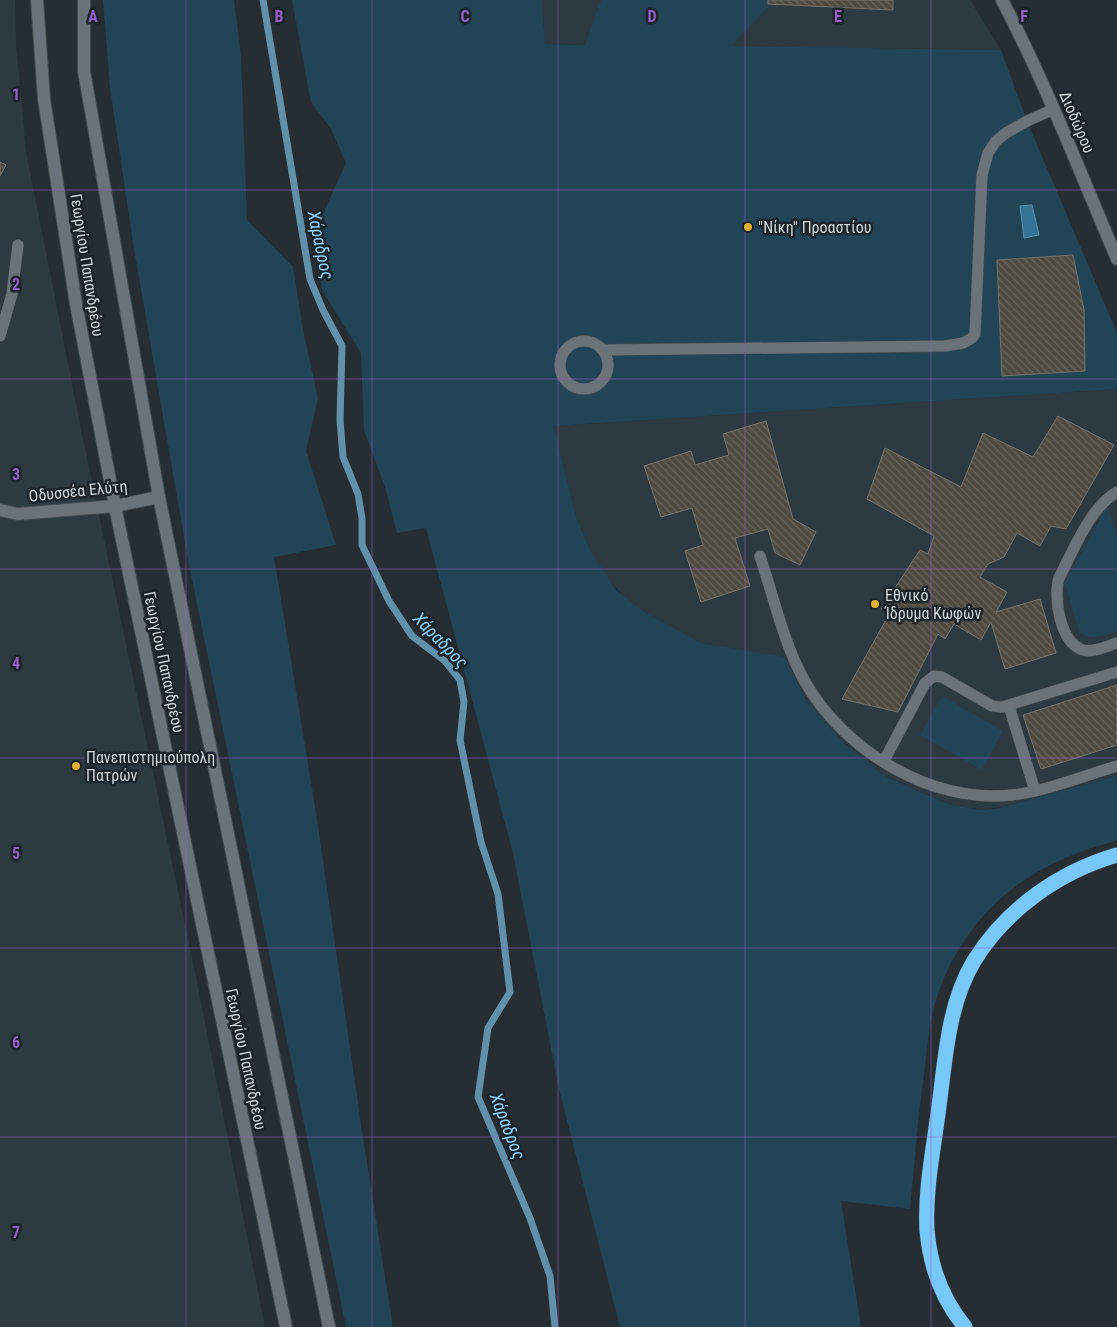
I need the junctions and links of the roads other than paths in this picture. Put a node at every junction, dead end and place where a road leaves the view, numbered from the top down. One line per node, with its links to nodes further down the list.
1 (37, 0): 11 (main road, Γεωργίου Παπανδρέου)
2 (84, 0): 10 (main road, Γεωργίου Παπανδρέου)
3 (1002, 0): 4 (main road, Διοδώρου)
4 (1054, 109): 6 (main road, Διοδώρου); 8 (lane)
5 (18, 245): 7 (lane)
6 (1117, 259)
7 (0, 336)
8 (603, 350): 8 (lane)
9 (1117, 492): 14 (lane)
10 (159, 497): 11 (main road, Οδυσσέα Ελύτη); 22 (main road, Γεωργίου Παπανδρέου)
11 (115, 506): 12 (main road, Οδυσσέα Ελύτη); 21 (main road, Γεωργίου Παπανδρέου)
12 (0, 510)
13 (760, 556): 17 (lane)
14 (1117, 643)
15 (1117, 672): 16 (lane)
16 (1009, 706): 17 (lane); 19 (lane)
17 (884, 761): 19 (lane)
18 (1117, 766): 19 (lane)
19 (1035, 791)
20 (1117, 856): 23 (highway)
21 (286, 1327)
22 (328, 1327)
23 (965, 1327)

